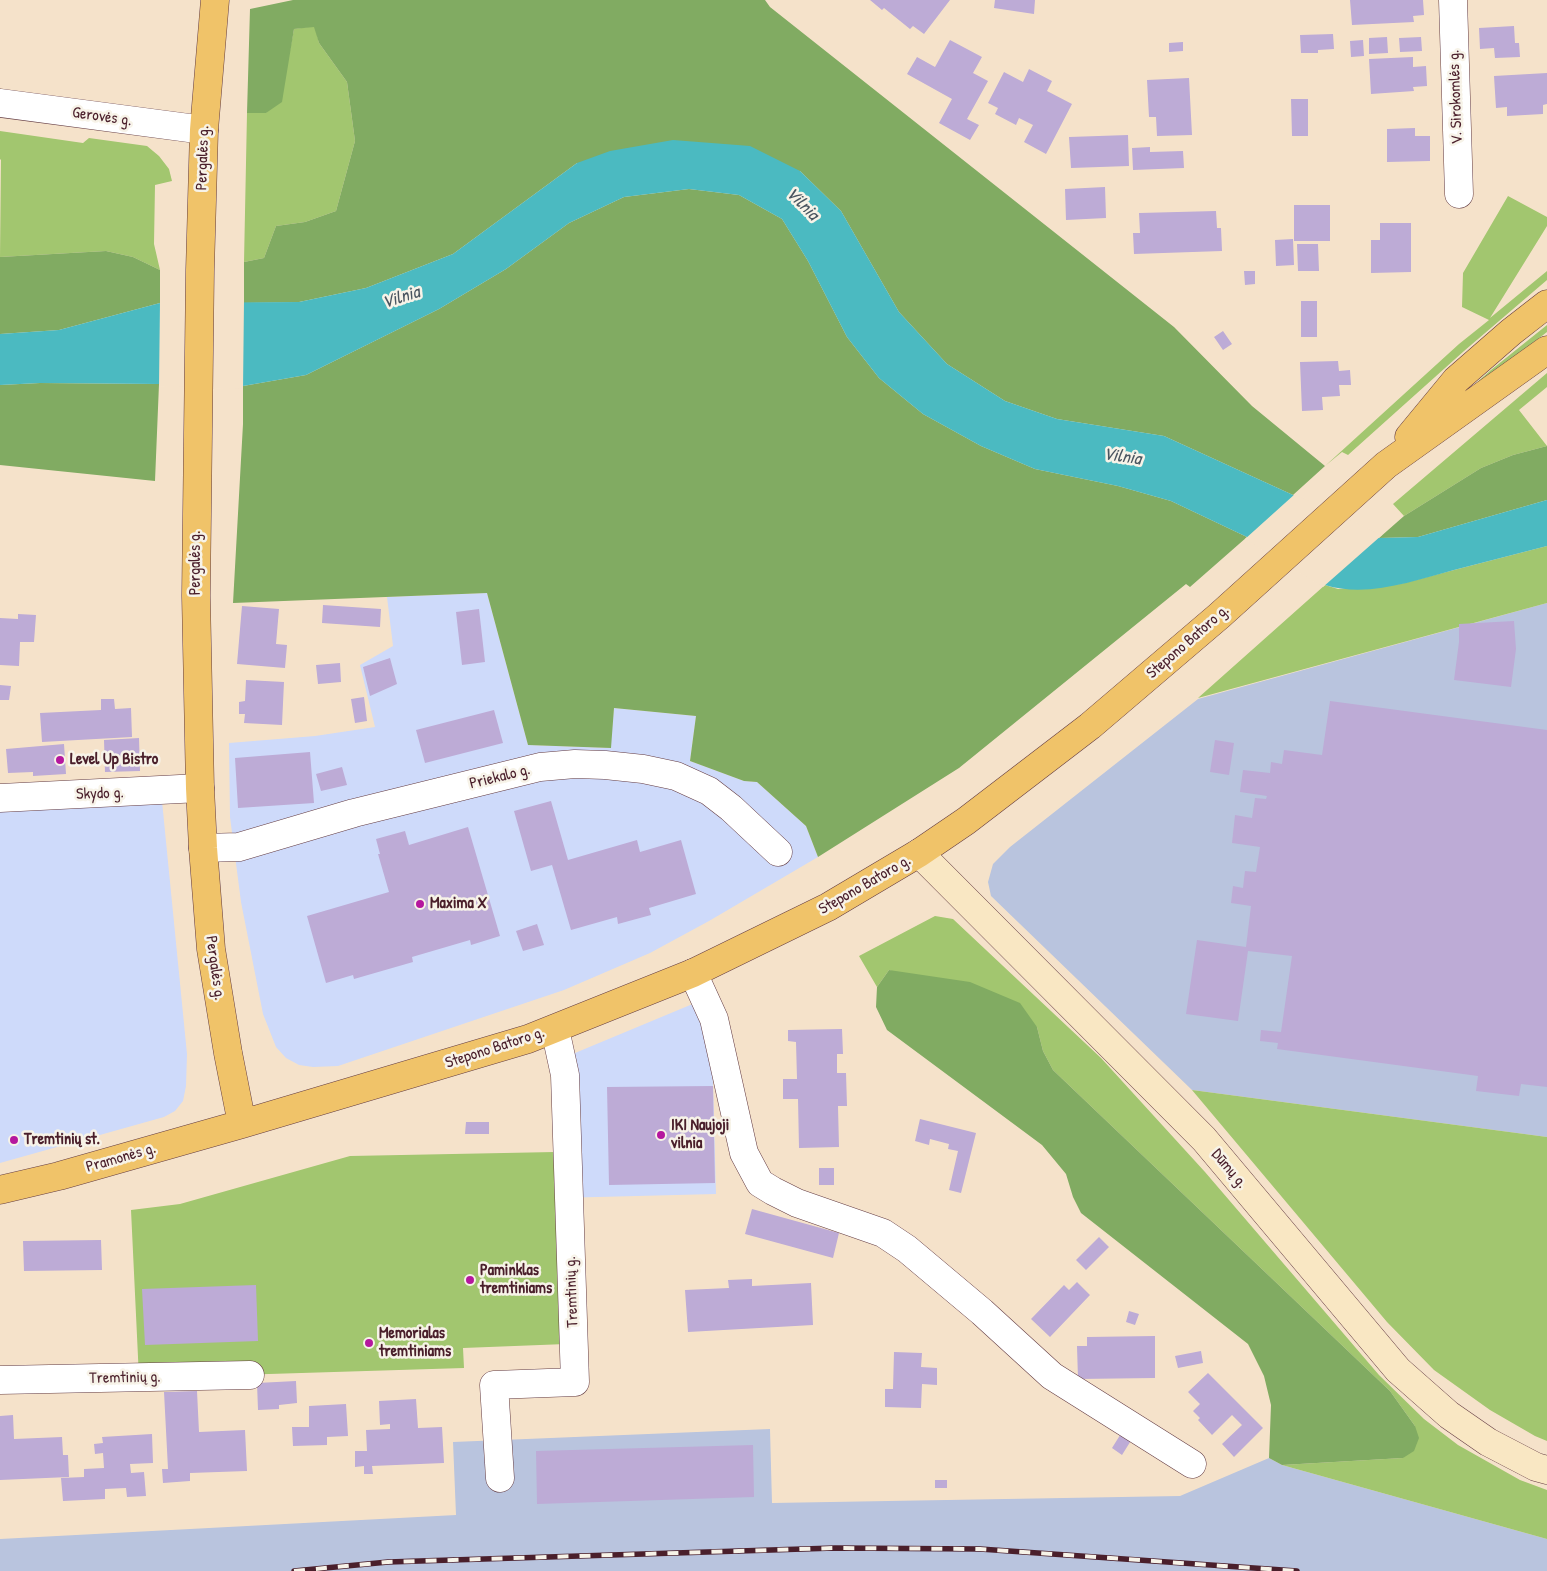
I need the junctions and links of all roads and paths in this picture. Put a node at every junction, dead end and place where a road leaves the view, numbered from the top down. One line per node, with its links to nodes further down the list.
1 (215, 0): 4 (main road, Pergalės g.)
2 (1453, 0): 5 (street, V. Sirokomlės g.)
3 (0, 103): 4 (street, Gerovės g.)
4 (204, 130): 9 (main road, Pergalės g.)
5 (1459, 194)
6 (1547, 304): 8 (main road, Stepono Batoro g.)
7 (1547, 350): 8 (main road, Stepono Batoro g.)
8 (1378, 473): 13 (main road, Stepono Batoro g.)
9 (200, 788): 10 (street, Skydo g.); 11 (main road, Pergalės g.)
10 (0, 798)
11 (203, 848): 12 (street, Priekalo g.); 16 (main road, Pergalės g.)
12 (778, 852)
13 (919, 853): 14 (main road, Stepono Batoro g.); 21 (main road, Dūmų g.)
14 (694, 973): 15 (main road, Stepono Batoro g.); 20 (street)
15 (555, 1029): 16 (main road, Stepono Batoro g.); 22 (street, Tremtinių g.)
16 (242, 1124): 17 (main road, Pramonės g.)
17 (0, 1190)
18 (250, 1376): 19 (street, Tremtinių g.)
19 (0, 1380)
20 (1192, 1464)
21 (1547, 1470)
22 (500, 1478)

